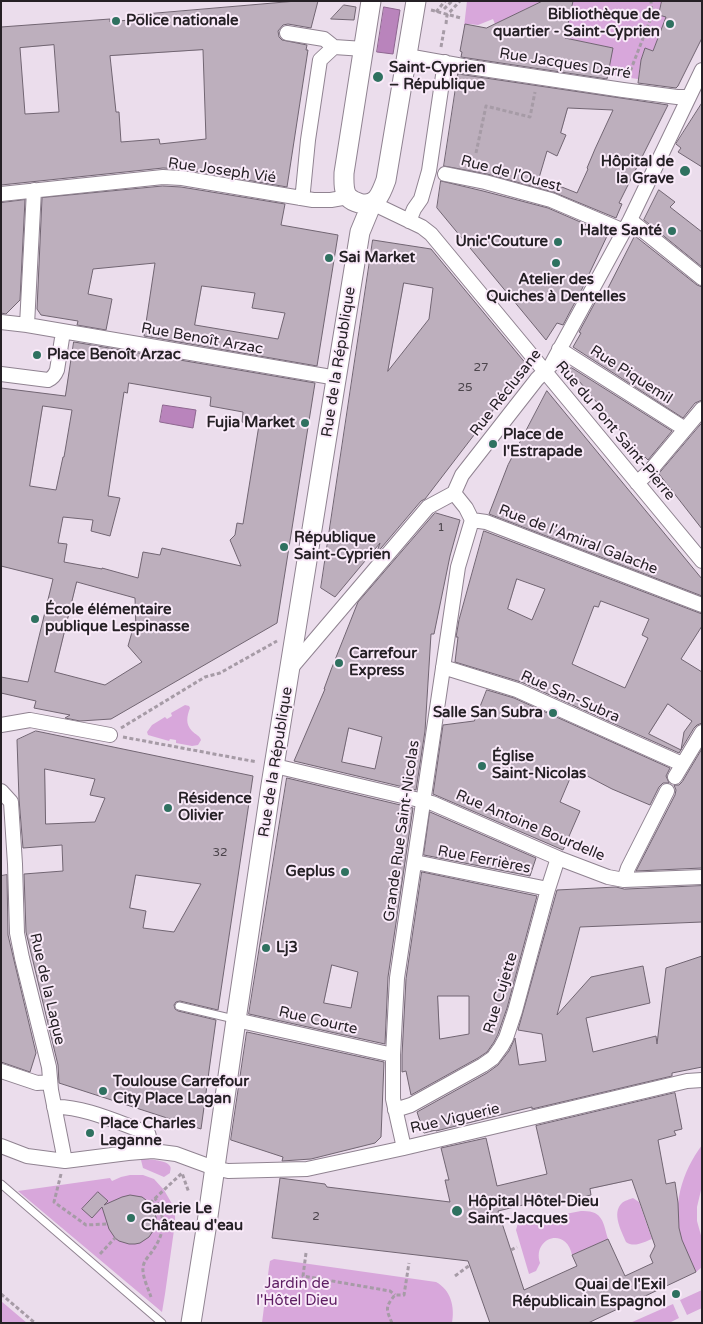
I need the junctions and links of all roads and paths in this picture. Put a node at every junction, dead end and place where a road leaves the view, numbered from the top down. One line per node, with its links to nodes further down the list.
1 (372, 1): 14 (street)
2 (444, 1): 8 (path)
3 (452, 1): 7 (path)
4 (460, 1): 9 (path)
5 (651, 1): 19 (path)
6 (422, 5): 8 (path); 15 (street, Rue de la République)
7 (444, 9)
8 (436, 12): 9 (path)
9 (448, 15): 10 (path); 11 (path)
10 (461, 18)
11 (446, 24)
12 (287, 33): 13 (street)
13 (334, 47): 14 (street); 26 (street)
14 (364, 50): 25 (street)
15 (407, 56): 16 (street, Rue Jacques Darré); 27 (street, Rue de la République)
16 (445, 62): 19 (street, Rue Jacques Darré); 28 (street)
17 (702, 70): 20 (street, Rue Réclusane)
18 (537, 85): 21 (path)
19 (623, 90): 20 (street, Rue Jacques Darré)
20 (689, 97): 29 (street, Rue Réclusane)
21 (476, 153)
22 (445, 174): 29 (street, Rue de l'Ouest)
23 (34, 190): 24 (street, Rue Joseph Vié); 26 (street, Rue Joseph Vié); 32 (street)
24 (1, 194)
25 (348, 197): 26 (street, Rue Joseph Vié); 27 (street)
26 (300, 198)
27 (372, 203): 28 (street, Rue du Pont Saint-Pierre); 37 (street, Rue de la République)
28 (408, 221): 35 (street, Rue du Pont Saint-Pierre)
29 (627, 225): 30 (street, Rue de l'Ouest); 34 (street, Rue Réclusane)
30 (702, 278)
31 (1, 322): 32 (street)
32 (27, 325): 33 (street)
33 (63, 332): 36 (street); 37 (street, Rue Benoît Arzac)
34 (559, 348): 35 (street, Rue Réclusane); 39 (street, Rue Piquemil)
35 (545, 371): 40 (street, Rue du Pont Saint-Pierre); 41 (street, Rue Réclusane)
36 (1, 374)
37 (337, 378): 47 (street, Rue de la République)
38 (702, 409): 39 (street)
39 (685, 429): 40 (street)
40 (637, 483): 43 (street, Rue du Pont Saint-Pierre)
41 (454, 493): 42 (street); 47 (street)
42 (472, 520): 44 (street, Rue de l'Amiral Galache); 46 (street, Grande Rue Saint-Nicolas)
43 (702, 561)
44 (702, 605)
45 (279, 640): 50 (path)
46 (443, 667): 51 (street, Rue San-Subra); 56 (street, Grande Rue Saint-Nicolas)
47 (291, 668): 52 (street, Rue de la République)
48 (1, 725): 50 (street)
49 (702, 732): 51 (street)
50 (110, 735): 52 (path)
51 (682, 764): 53 (street)
52 (268, 765): 56 (street, Rue Antoine Bourdelle); 63 (street, Rue de la République)
53 (675, 777)
54 (1, 791): 67 (street, Rue de la Laque)
55 (667, 791): 60 (street)
56 (423, 801): 57 (street, Rue Antoine Bourdelle); 58 (street, Grande Rue Saint-Nicolas)
57 (558, 858): 60 (street, Rue Antoine Bourdelle); 61 (street, Rue Cujette)
58 (414, 862): 61 (street, Rue Ferrières); 64 (street, Grande Rue Saint-Nicolas)
59 (702, 877): 60 (street, Rue Antoine Bourdelle)
60 (624, 880)
61 (548, 888): 69 (street, Rue Cujette)
62 (179, 1006): 63 (lane)
63 (236, 1020): 64 (street, Rue Courte); 74 (street, Rue de la République)
64 (393, 1055): 69 (street, Grande Rue Saint-Nicolas)
65 (1, 1071): 67 (street)
66 (702, 1080): 71 (street, Rue Viguerie)
67 (50, 1082): 68 (street, Rue de la Laque)
68 (54, 1107): 72 (street); 73 (street)
69 (395, 1110): 71 (street, Grande Rue Saint-Nicolas)
70 (1, 1146): 73 (street)
71 (404, 1148): 74 (street, Rue Viguerie)
72 (153, 1151): 73 (street); 74 (street)
73 (65, 1161): 79 (path)
74 (214, 1168): 93 (street, Rue de la République)
75 (1, 1184): 84 (lane)
76 (189, 1193): 77 (path)
77 (155, 1198): 78 (path); 90 (path)
78 (150, 1203)
79 (107, 1224)
80 (115, 1238): 84 (path)
81 (517, 1247): 82 (path)
82 (511, 1250)
83 (306, 1253): 89 (path)
84 (93, 1263): 92 (lane)
85 (408, 1263): 89 (path)
86 (470, 1266): 87 (path)
87 (455, 1276)
88 (1, 1294): 91 (path)
89 (395, 1294): 94 (path)
90 (152, 1305)
91 (35, 1323)
92 (162, 1323)
93 (191, 1323)
94 (392, 1323)

